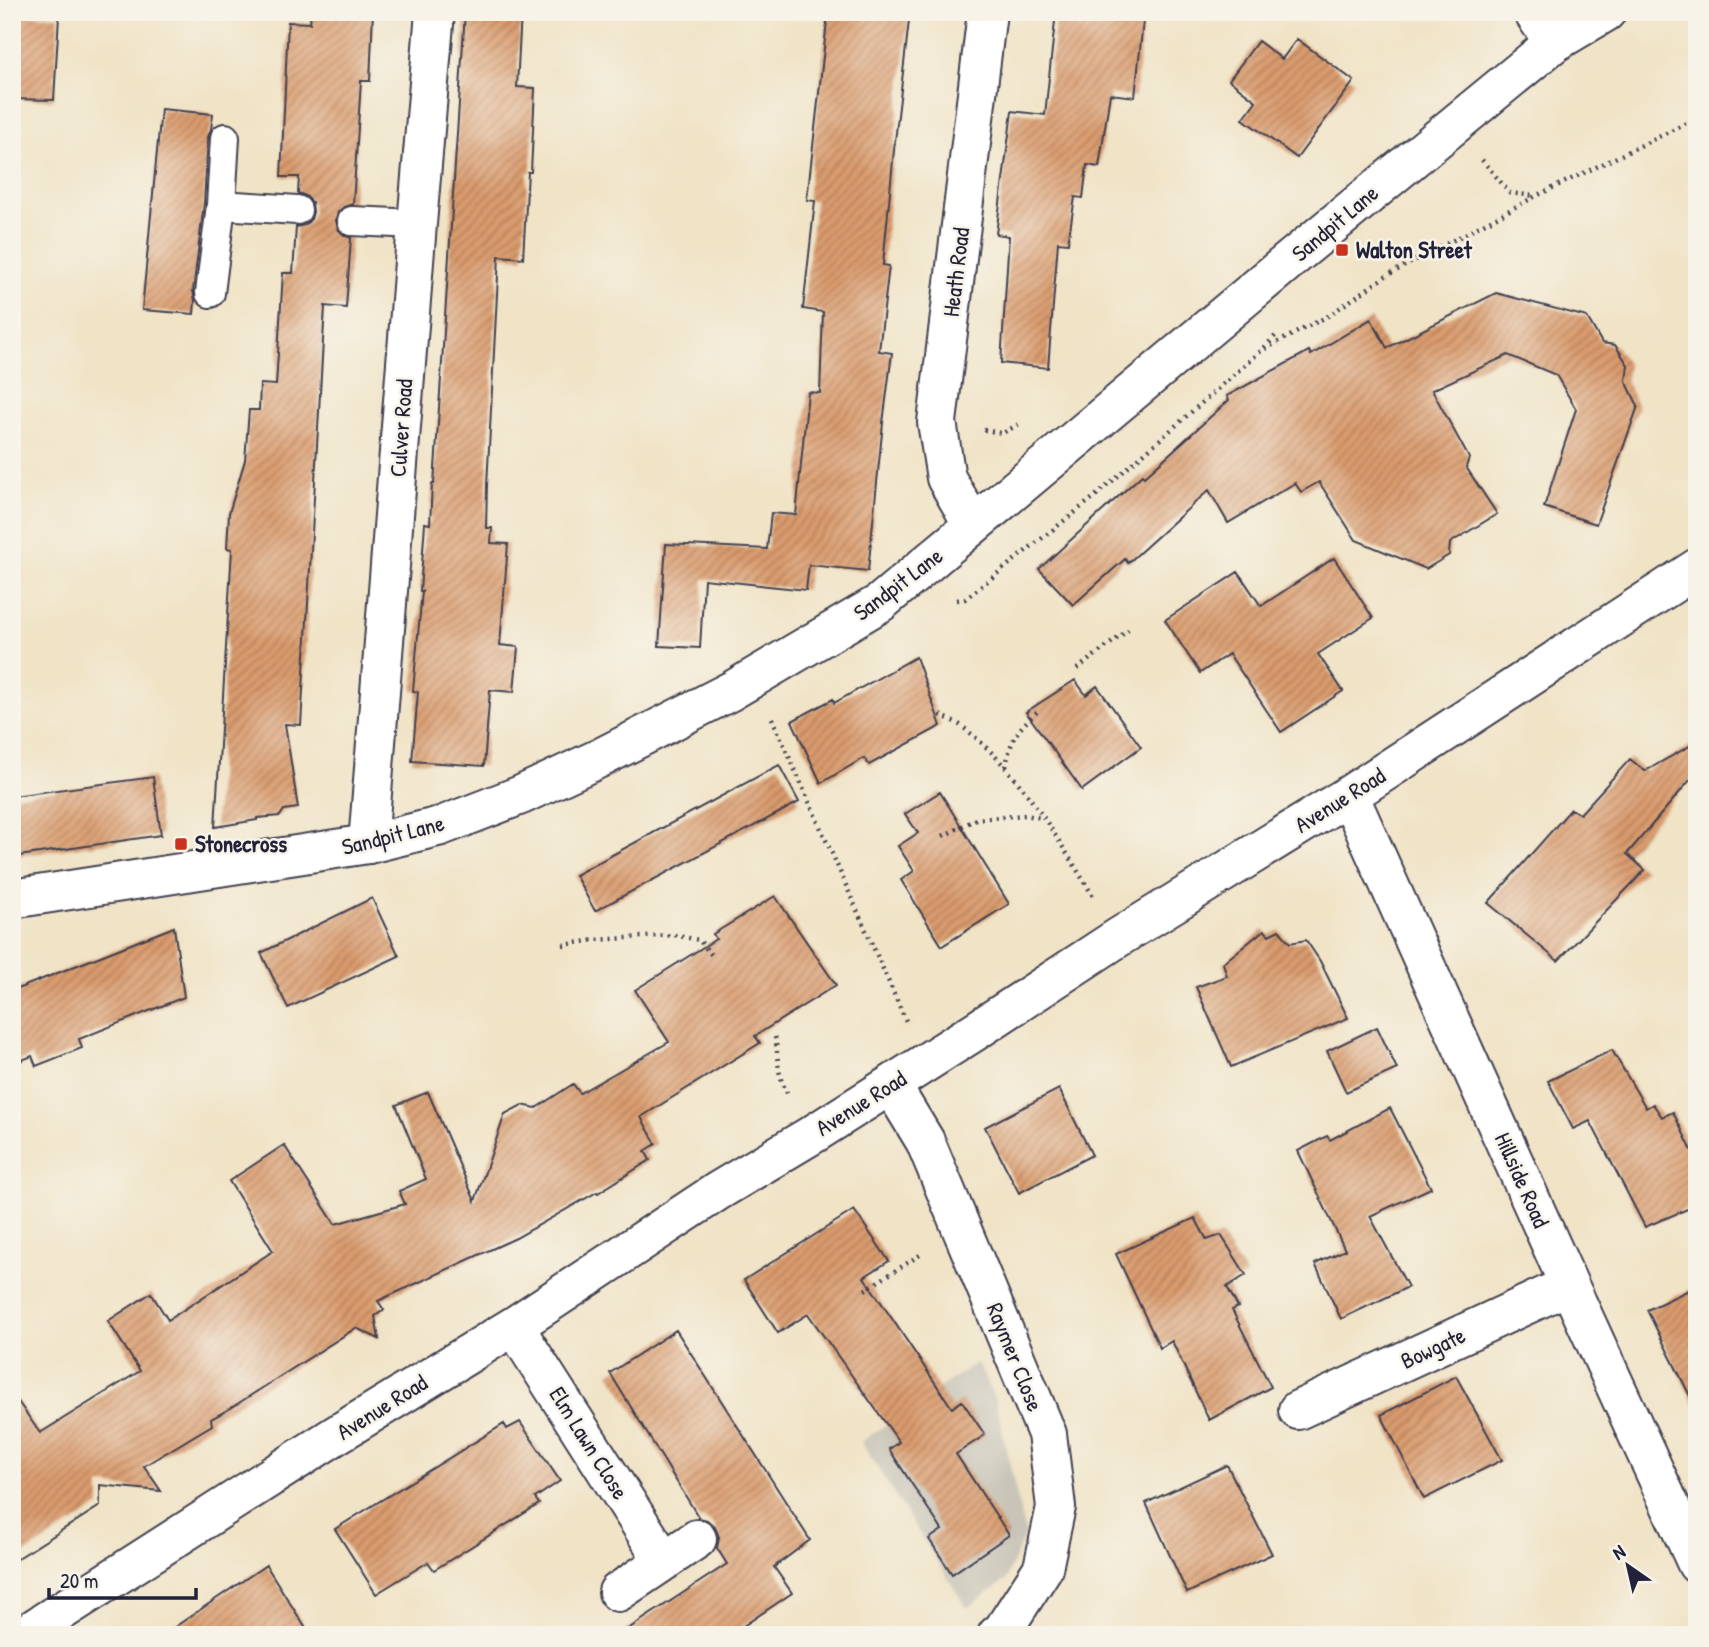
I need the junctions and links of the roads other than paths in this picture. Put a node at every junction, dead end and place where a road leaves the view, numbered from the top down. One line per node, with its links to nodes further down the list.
1 (435, 12): 10 (street, Culver Road)
2 (988, 12): 12 (street, Heath Road)
3 (1533, 12): 5 (street)
4 (1606, 12): 5 (street, Sandpit Lane)
5 (1554, 43): 12 (street, Sandpit Lane)
6 (225, 138): 7 (lane)
7 (221, 205): 8 (lane); 11 (lane)
8 (297, 210)
9 (352, 221): 10 (lane)
10 (417, 224): 15 (street, Culver Road)
11 (210, 293)
12 (973, 525): 15 (street, Sandpit Lane)
13 (1697, 568): 14 (street, Avenue Road)
14 (1349, 795): 17 (street, Avenue Road); 18 (street, Hillside Road)
15 (368, 844): 16 (street, Sandpit Lane)
16 (12, 899)
17 (891, 1084): 19 (street, Avenue Road); 26 (street, Raymer Close)
18 (1569, 1286): 20 (street, Bowgate); 23 (street, Hillside Road)
19 (514, 1326): 22 (street, Elm Lawn Close); 25 (street, Avenue Road)
20 (1298, 1410)
21 (696, 1539): 22 (street)
22 (664, 1561): 24 (street)
23 (1697, 1564)
24 (618, 1592)
25 (23, 1635)
26 (997, 1635)

